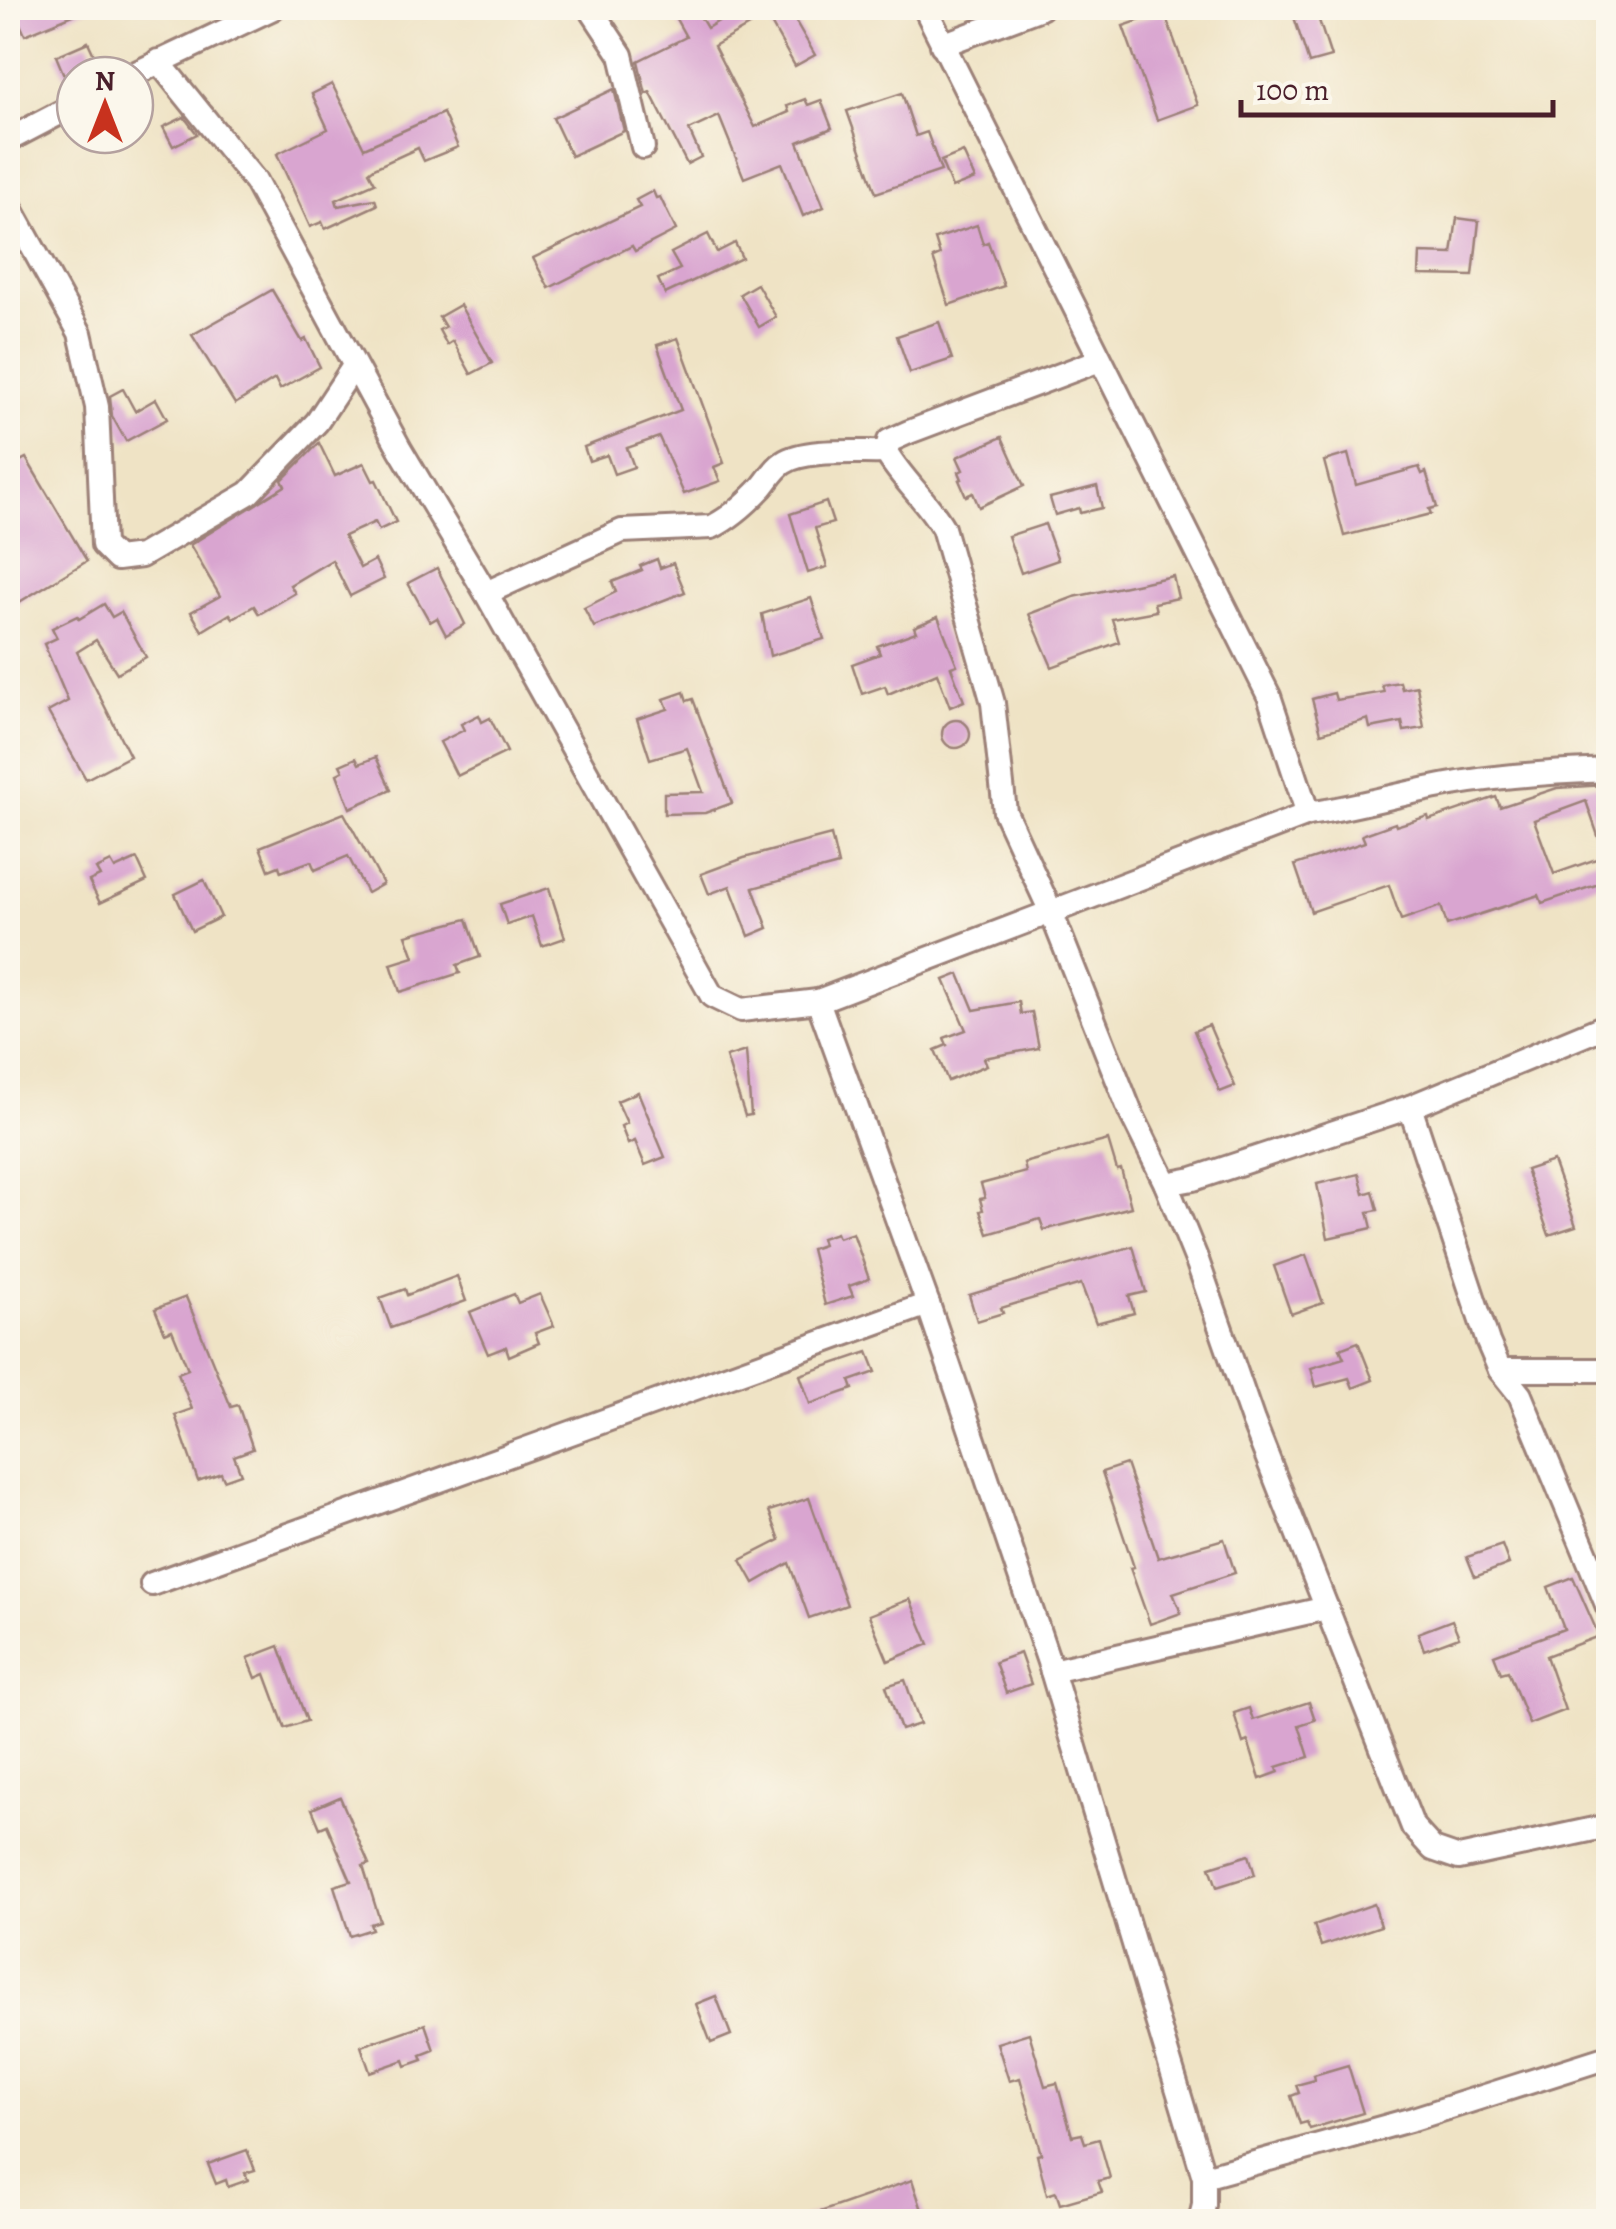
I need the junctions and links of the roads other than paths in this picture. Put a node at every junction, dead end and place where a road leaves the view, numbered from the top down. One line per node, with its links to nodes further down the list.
1 (272, 8): 6 (street)
2 (590, 8): 10 (street)
3 (925, 8): 5 (street)
4 (1041, 8): 5 (street)
5 (942, 46): 12 (street)
6 (158, 62): 7 (street); 13 (street)
7 (155, 64)
8 (55, 115): 9 (street)
9 (8, 140)
10 (643, 147)
11 (8, 204): 13 (street)
12 (1100, 360): 14 (street); 17 (street)
13 (354, 366): 15 (street)
14 (886, 452): 15 (street); 18 (street)
15 (486, 593): 19 (street)
16 (1608, 770): 17 (street)
17 (1308, 814): 18 (street)
18 (1051, 912): 19 (street); 22 (street)
19 (818, 1002): 23 (street)
20 (1608, 1025): 21 (street)
21 (1410, 1107): 22 (street); 24 (street)
22 (1166, 1184): 28 (street)
23 (928, 1304): 26 (street); 29 (street)
24 (1500, 1370): 25 (street); 27 (street)
25 (1608, 1370)
26 (152, 1584)
27 (1608, 1607)
28 (1327, 1608): 29 (street); 30 (street)
29 (1052, 1671): 32 (street)
30 (1608, 1826)
31 (1608, 2056): 32 (street)
32 (1204, 2176): 33 (street)
33 (1200, 2222)

